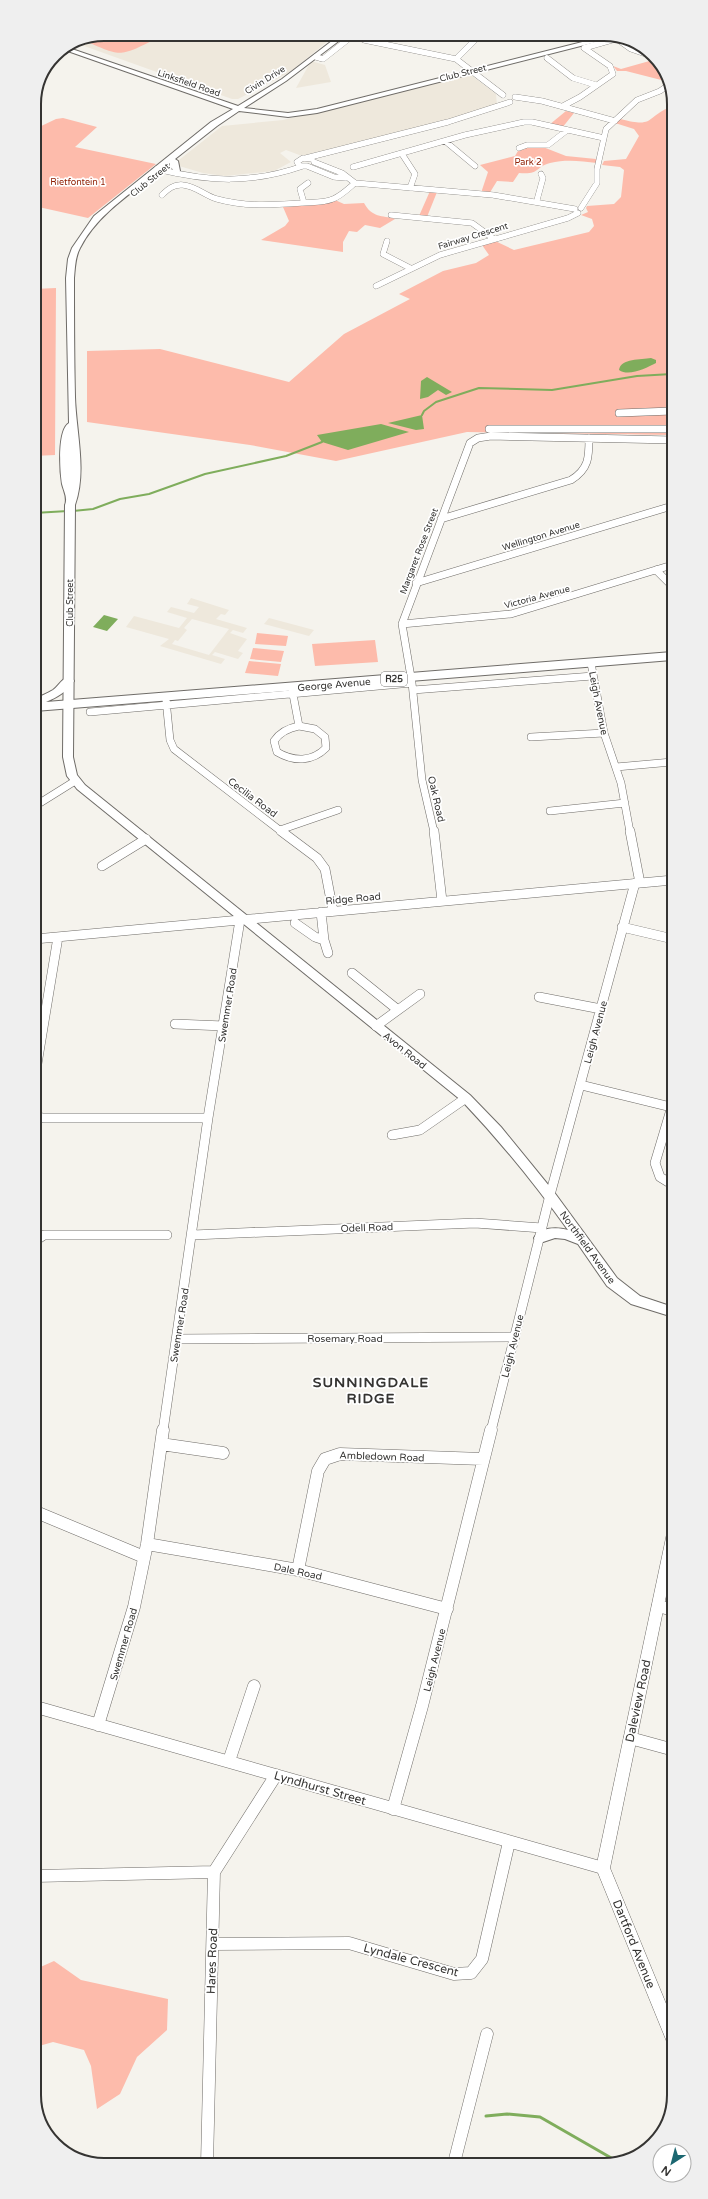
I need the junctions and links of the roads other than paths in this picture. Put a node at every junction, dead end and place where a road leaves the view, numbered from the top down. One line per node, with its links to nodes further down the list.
1 (336, 41): 12 (main road, Civin Drive)
2 (346, 41): 12 (street)
3 (369, 41): 14 (street)
4 (473, 41): 14 (street)
5 (579, 41): 16 (main road, Club Street)
6 (602, 41): 16 (main road, Club Street)
7 (606, 41): 19 (street)
8 (628, 46): 11 (street)
9 (78, 47): 27 (main road, Linksfield Road)
10 (71, 51): 18 (main road, Linksfield Road)
11 (638, 51)
12 (316, 57): 15 (main road, Civin Drive)
13 (548, 58): 19 (street)
14 (456, 59): 16 (street)
15 (303, 67): 22 (main road, Civin Drive); 27 (main road, Civin Drive)
16 (471, 68): 21 (main road, Club Street); 23 (street); 24 (street); 30 (main road, Club Street)
17 (127, 78): 18 (main road)
18 (152, 79): 25 (main road, Linksfield Road)
19 (596, 85): 28 (street)
20 (665, 87): 34 (street)
21 (378, 96): 26 (main road); 30 (main road, Club Street)
22 (261, 98): 27 (main road, Civin Drive); 31 (main road)
23 (501, 98): 24 (street); 29 (street)
24 (513, 99): 28 (street); 29 (street)
25 (217, 102): 27 (main road, Linksfield Road); 33 (main road)
26 (370, 105)
27 (243, 106): 31 (main road, Linksfield Road); 33 (main road, Club Street)
28 (563, 106): 34 (street)
29 (496, 107): 40 (street)
30 (311, 111): 31 (main road, Linksfield Road)
31 (265, 112): 33 (main road)
32 (536, 114): 35 (street)
33 (227, 117): 43 (main road, Club Street); 50 (main road, Club Street)
34 (615, 120): 37 (street)
35 (532, 122): 36 (street); 38 (street)
36 (566, 131): 37 (street); 39 (street)
37 (604, 138): 61 (street)
38 (445, 141): 41 (street); 47 (street)
39 (519, 148)
40 (323, 154): 42 (street); 44 (street)
41 (402, 154): 49 (street); 57 (street)
42 (306, 158): 44 (street); 45 (street)
43 (174, 161): 50 (main road, Club Street); 51 (main road)
44 (314, 162): 46 (street); 48 (street)
45 (296, 163): 46 (street); 51 (street)
46 (305, 166): 50 (street); 52 (street)
47 (475, 166)
48 (325, 167): 52 (street); 54 (street)
49 (353, 167)
50 (162, 168): 51 (street); 85 (main road, Club Street)
51 (176, 169)
52 (318, 171): 54 (street)
53 (540, 174): 59 (street)
54 (346, 178): 56 (street)
55 (308, 183): 60 (street)
56 (355, 183): 57 (street); 60 (street)
57 (410, 188): 59 (street)
58 (162, 195): 60 (street)
59 (537, 200): 61 (street)
60 (304, 203)
61 (578, 210): 63 (street, Fairway Crescent)
62 (391, 215): 63 (street)
63 (494, 239): 65 (street, Fairway Crescent)
64 (387, 241): 65 (street)
65 (410, 268): 66 (street, Fairway Crescent)
66 (376, 286)
67 (667, 412): 69 (street)
68 (619, 413): 69 (street)
69 (635, 414): 72 (street)
70 (489, 429): 72 (street)
71 (667, 429): 72 (street)
72 (636, 430)
73 (589, 438): 74 (street); 76 (street); 76 (street, Margaret Rose Street)
74 (667, 440)
75 (667, 508): 80 (street, Wellington Avenue)
76 (441, 519): 80 (street, Margaret Rose Street)
77 (667, 567): 78 (street, Victoria Avenue)
78 (656, 570): 79 (street); 81 (street, Victoria Avenue)
79 (667, 581)
80 (416, 583): 81 (street, Margaret Rose Street)
81 (402, 624): 86 (street, Margaret Rose Street)
82 (667, 656): 83 (main road, George Avenue / R25)
83 (591, 663): 84 (street, Leigh Avenue); 86 (main road, George Avenue / R25)
84 (593, 676): 86 (street, George Avenue); 97 (street, Leigh Avenue)
85 (69, 683): 88 (main road); 89 (main road); 93 (main road, Club Street)
86 (412, 683): 87 (main road, George Avenue / R25); 111 (street, Oak Road)
87 (292, 691): 91 (main road, George Avenue / R25); 96 (street)
88 (96, 701): 90 (main road, George Avenue / R25); 93 (main road, George Avenue / R25)
89 (41, 702)
90 (115, 702): 91 (main road, George Avenue / R25); 93 (main road, George Avenue / R25)
91 (166, 702): 95 (street, George Avenue); 106 (street, Cecilia Road)
92 (41, 705): 93 (main road, R25)
93 (68, 706): 94 (main road, R25); 101 (main road)
94 (41, 710)
95 (90, 712)
96 (299, 726): 96 (street)
97 (604, 734): 98 (street); 100 (street, Leigh Avenue)
98 (531, 737)
99 (667, 762): 100 (street)
100 (616, 766): 103 (street, Leigh Avenue)
101 (75, 781): 102 (street); 107 (main road)
102 (41, 802)
103 (625, 803): 105 (street); 110 (street, Leigh Avenue)
104 (338, 810): 106 (street)
105 (550, 811)
106 (280, 830): 112 (street, Cecilia Road)
107 (146, 840): 108 (street); 114 (main road)
108 (102, 866)
109 (667, 881): 110 (street, Ridge Road)
110 (638, 883): 111 (street, Ridge Road); 116 (street, Leigh Avenue)
111 (442, 901): 112 (street, Ridge Road)
112 (333, 911): 113 (street, Ridge Road)
113 (321, 912): 114 (street, Ridge Road); 120 (street)
114 (242, 920): 117 (street, Ridge Road); 128 (street, Swemmer Road); 129 (main road, Avon Road)
115 (295, 922): 120 (street)
116 (622, 927): 119 (street); 125 (street, Leigh Avenue)
117 (58, 937): 118 (street, Ridge Road); 130 (street)
118 (41, 938)
119 (667, 938)
120 (324, 940): 121 (street)
121 (328, 953)
122 (352, 973): 126 (street)
123 (420, 994): 126 (street)
124 (539, 997): 125 (street)
125 (601, 1009): 131 (street, Leigh Avenue)
126 (398, 1010): 129 (street)
127 (175, 1024): 128 (street)
128 (224, 1026): 135 (street, Swemmer Road)
129 (376, 1026): 132 (main road, Avon Road)
130 (41, 1040)
131 (581, 1085): 133 (street); 139 (street, Leigh Avenue)
132 (466, 1098): 137 (street); 139 (main road, Avon Road)
133 (667, 1104)
134 (41, 1118): 135 (street)
135 (208, 1118): 142 (street, Swemmer Road)
136 (667, 1122): 138 (street)
137 (392, 1135)
138 (667, 1182)
139 (550, 1195): 140 (street, Leigh Avenue); 144 (main road, Northfield Avenue)
140 (541, 1233): 142 (street, Odell Road); 144 (main road); 146 (street, Leigh Avenue)
141 (167, 1235): 143 (street)
142 (193, 1235): 147 (street, Swemmer Road)
143 (41, 1238)
144 (581, 1240): 145 (main road, Northfield Avenue)
145 (667, 1310)
146 (515, 1337): 147 (street, Rosemary Road); 150 (street, Leigh Avenue)
147 (176, 1339): 148 (street, Swemmer Road)
148 (161, 1444): 149 (street); 152 (street, Swemmer Road)
149 (223, 1453)
150 (483, 1459): 155 (street, Ambledown Road); 158 (street, Leigh Avenue)
151 (41, 1514): 153 (street)
152 (147, 1544): 153 (street, Swemmer Road); 155 (street, Dale Road)
153 (144, 1557): 161 (street, Swemmer Road)
154 (667, 1562): 156 (street, Daleview Road)
155 (298, 1570): 158 (street, Dale Road)
156 (658, 1606): 157 (street); 162 (street, Daleview Road)
157 (667, 1608)
158 (447, 1609): 166 (street, Leigh Avenue)
159 (254, 1686): 164 (street)
160 (41, 1708): 161 (street, Lyndhurst Street)
161 (98, 1725): 164 (street, Lyndhurst Street)
162 (630, 1738): 163 (street); 168 (street, Daleview Road)
163 (667, 1748)
164 (229, 1761): 165 (street, Lyndhurst Street)
165 (276, 1775): 166 (street, Lyndhurst Street); 169 (street)
166 (393, 1809): 167 (street, Lyndhurst Street)
167 (509, 1842): 168 (street, Lyndhurst Street); 171 (street, Lyndale Crescent)
168 (603, 1868): 172 (street, Dartford Avenue)
169 (214, 1872): 170 (street); 171 (street, Hares Road)
170 (41, 1876)
171 (213, 1944): 174 (street, Hares Road)
172 (667, 2015)
173 (488, 2034): 175 (street)
174 (207, 2158)
175 (455, 2158)

